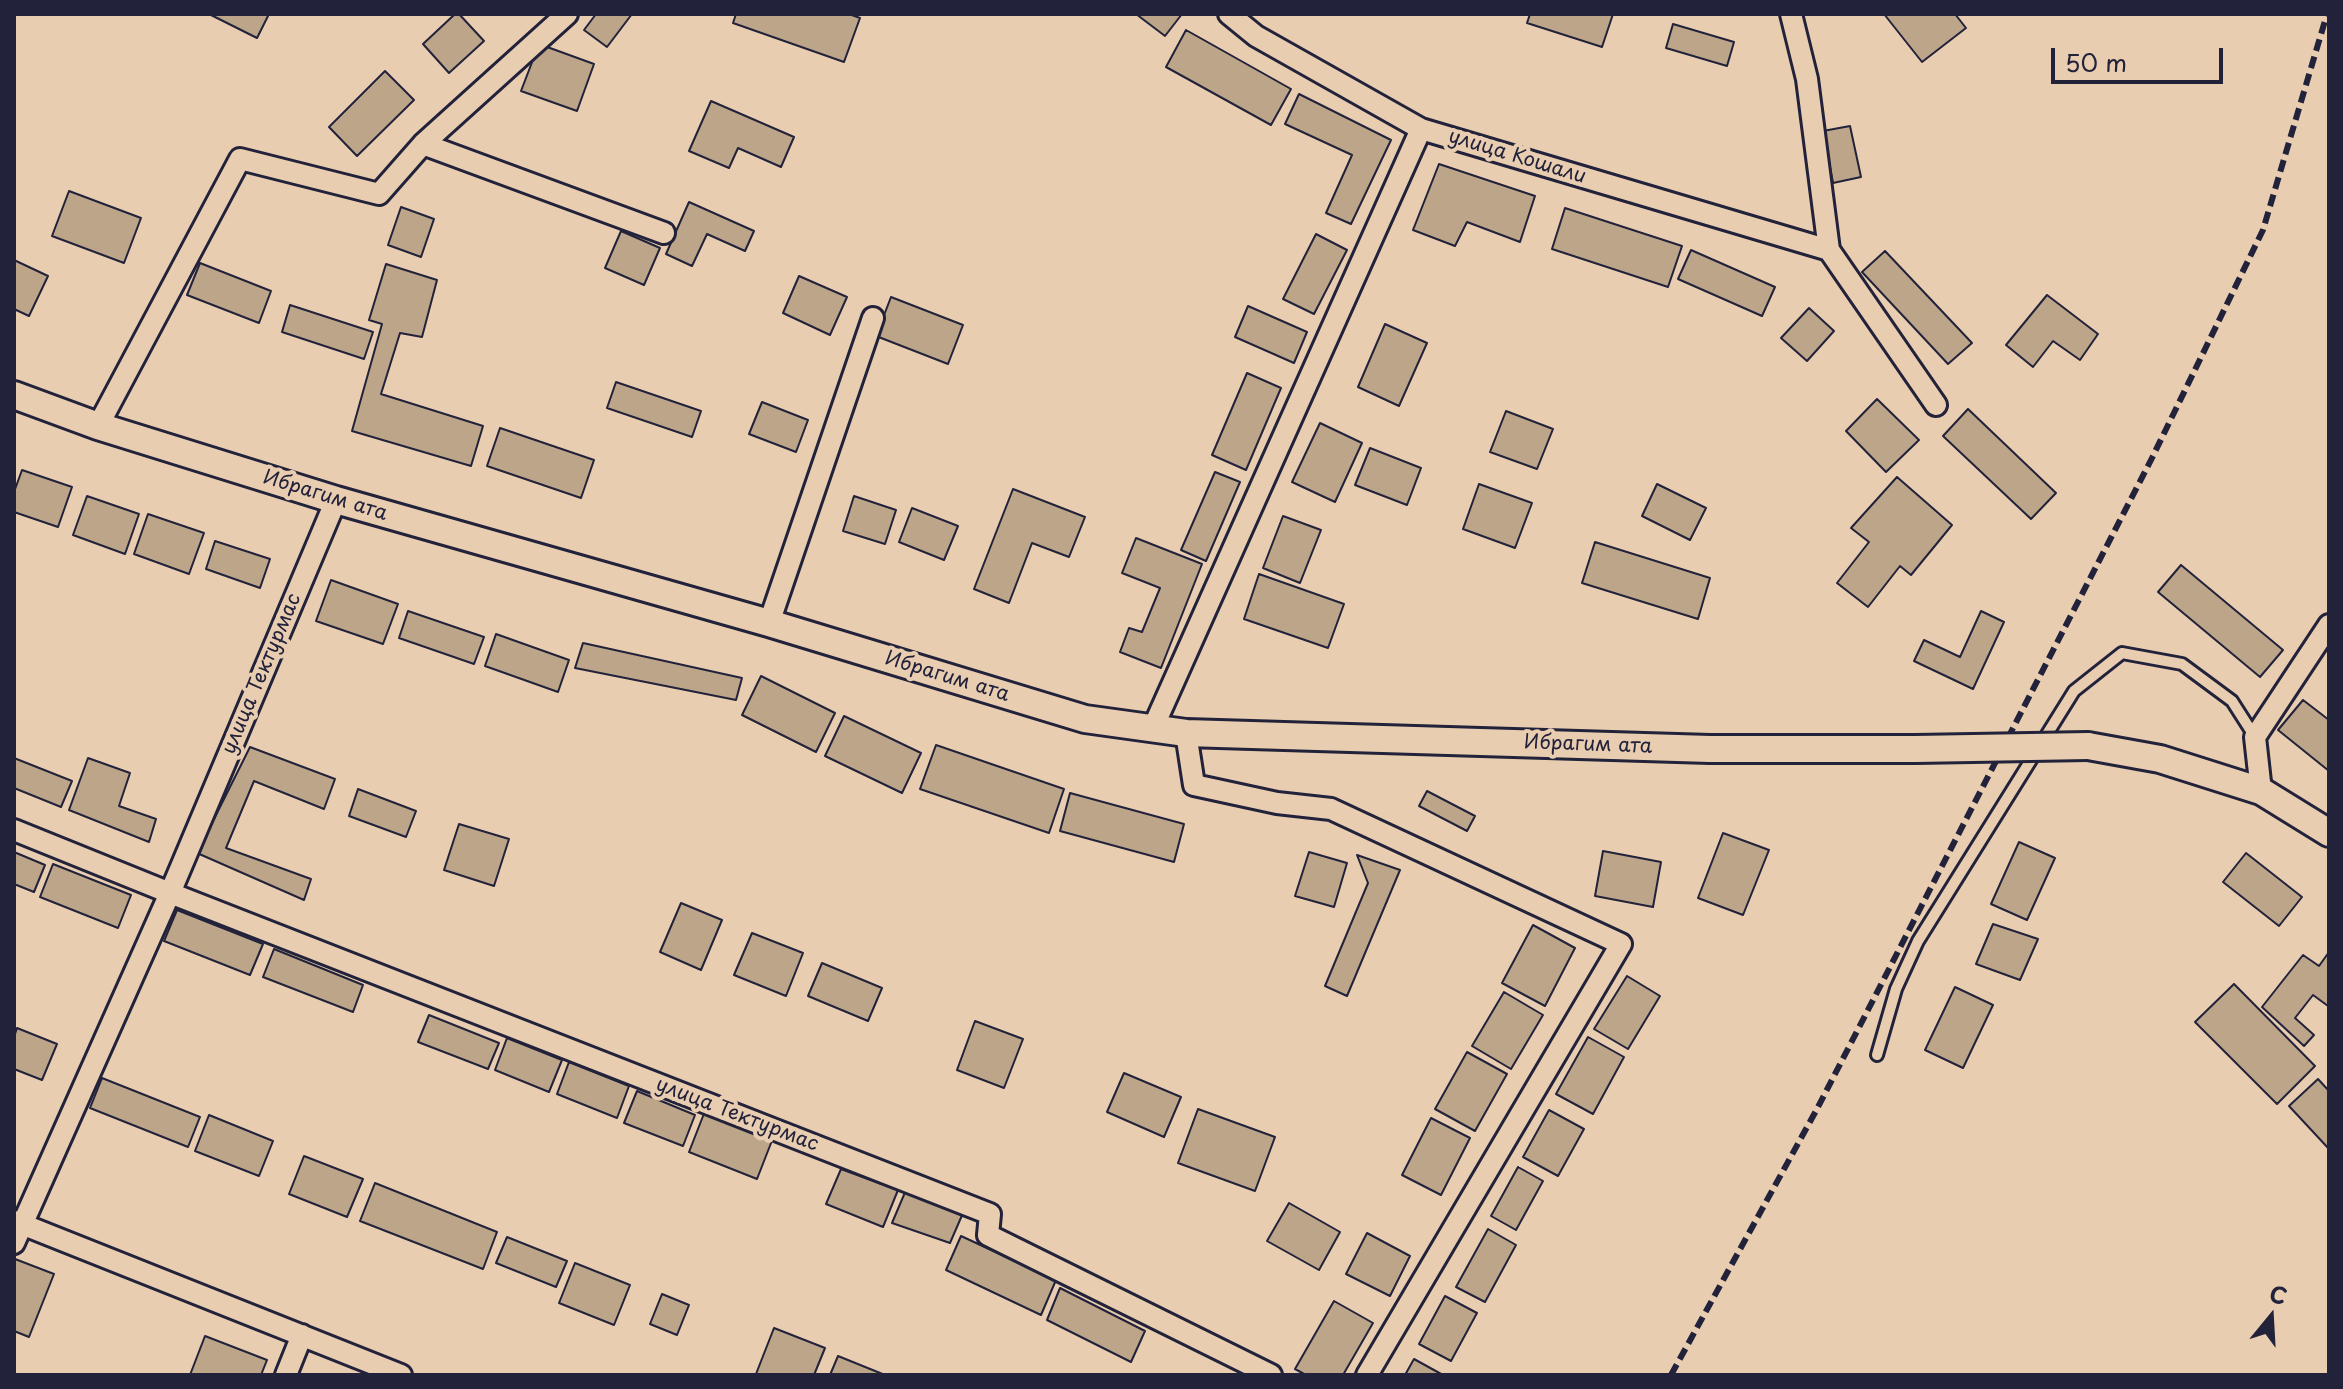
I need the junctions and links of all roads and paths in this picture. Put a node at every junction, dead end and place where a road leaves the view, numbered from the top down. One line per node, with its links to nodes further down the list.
1 (567, 14): 5 (street)
2 (1229, 14): 4 (street, улица Кошали)
3 (1791, 14): 7 (street)
4 (1421, 129): 7 (street, улица Кошали); 15 (street)
5 (423, 144): 6 (street); 11 (street)
6 (664, 233)
7 (1829, 250): 10 (street)
8 (873, 318): 13 (street)
9 (14, 395): 11 (street, Ибрагим ата)
10 (1936, 405)
11 (98, 426): 12 (street, Ибрагим ата)
12 (336, 500): 13 (street, Ибрагим ата); 21 (street, улица Тектурмас)
13 (769, 623): 15 (street, Ибрагим ата)
14 (2329, 625): 17 (street)
15 (1152, 730): 16 (street, Ибрагим ата)
16 (1186, 733): 18 (street, Ибрагим ата, bridge); 29 (street)
17 (2255, 737): 18 (street); 22 (lane)
18 (2261, 791): 20 (street)
19 (14, 830): 21 (street, улица Тектурмас)
20 (2329, 833)
21 (170, 893): 23 (street, улица Тектурмас); 28 (street, улица Тектурмас)
22 (1877, 1055)
23 (18, 1222): 24 (street, улица Тектурмас); 25 (street)
24 (14, 1243)
25 (302, 1335): 26 (street); 27 (street)
26 (286, 1375)
27 (401, 1375)
28 (1271, 1375)
29 (1367, 1375)

